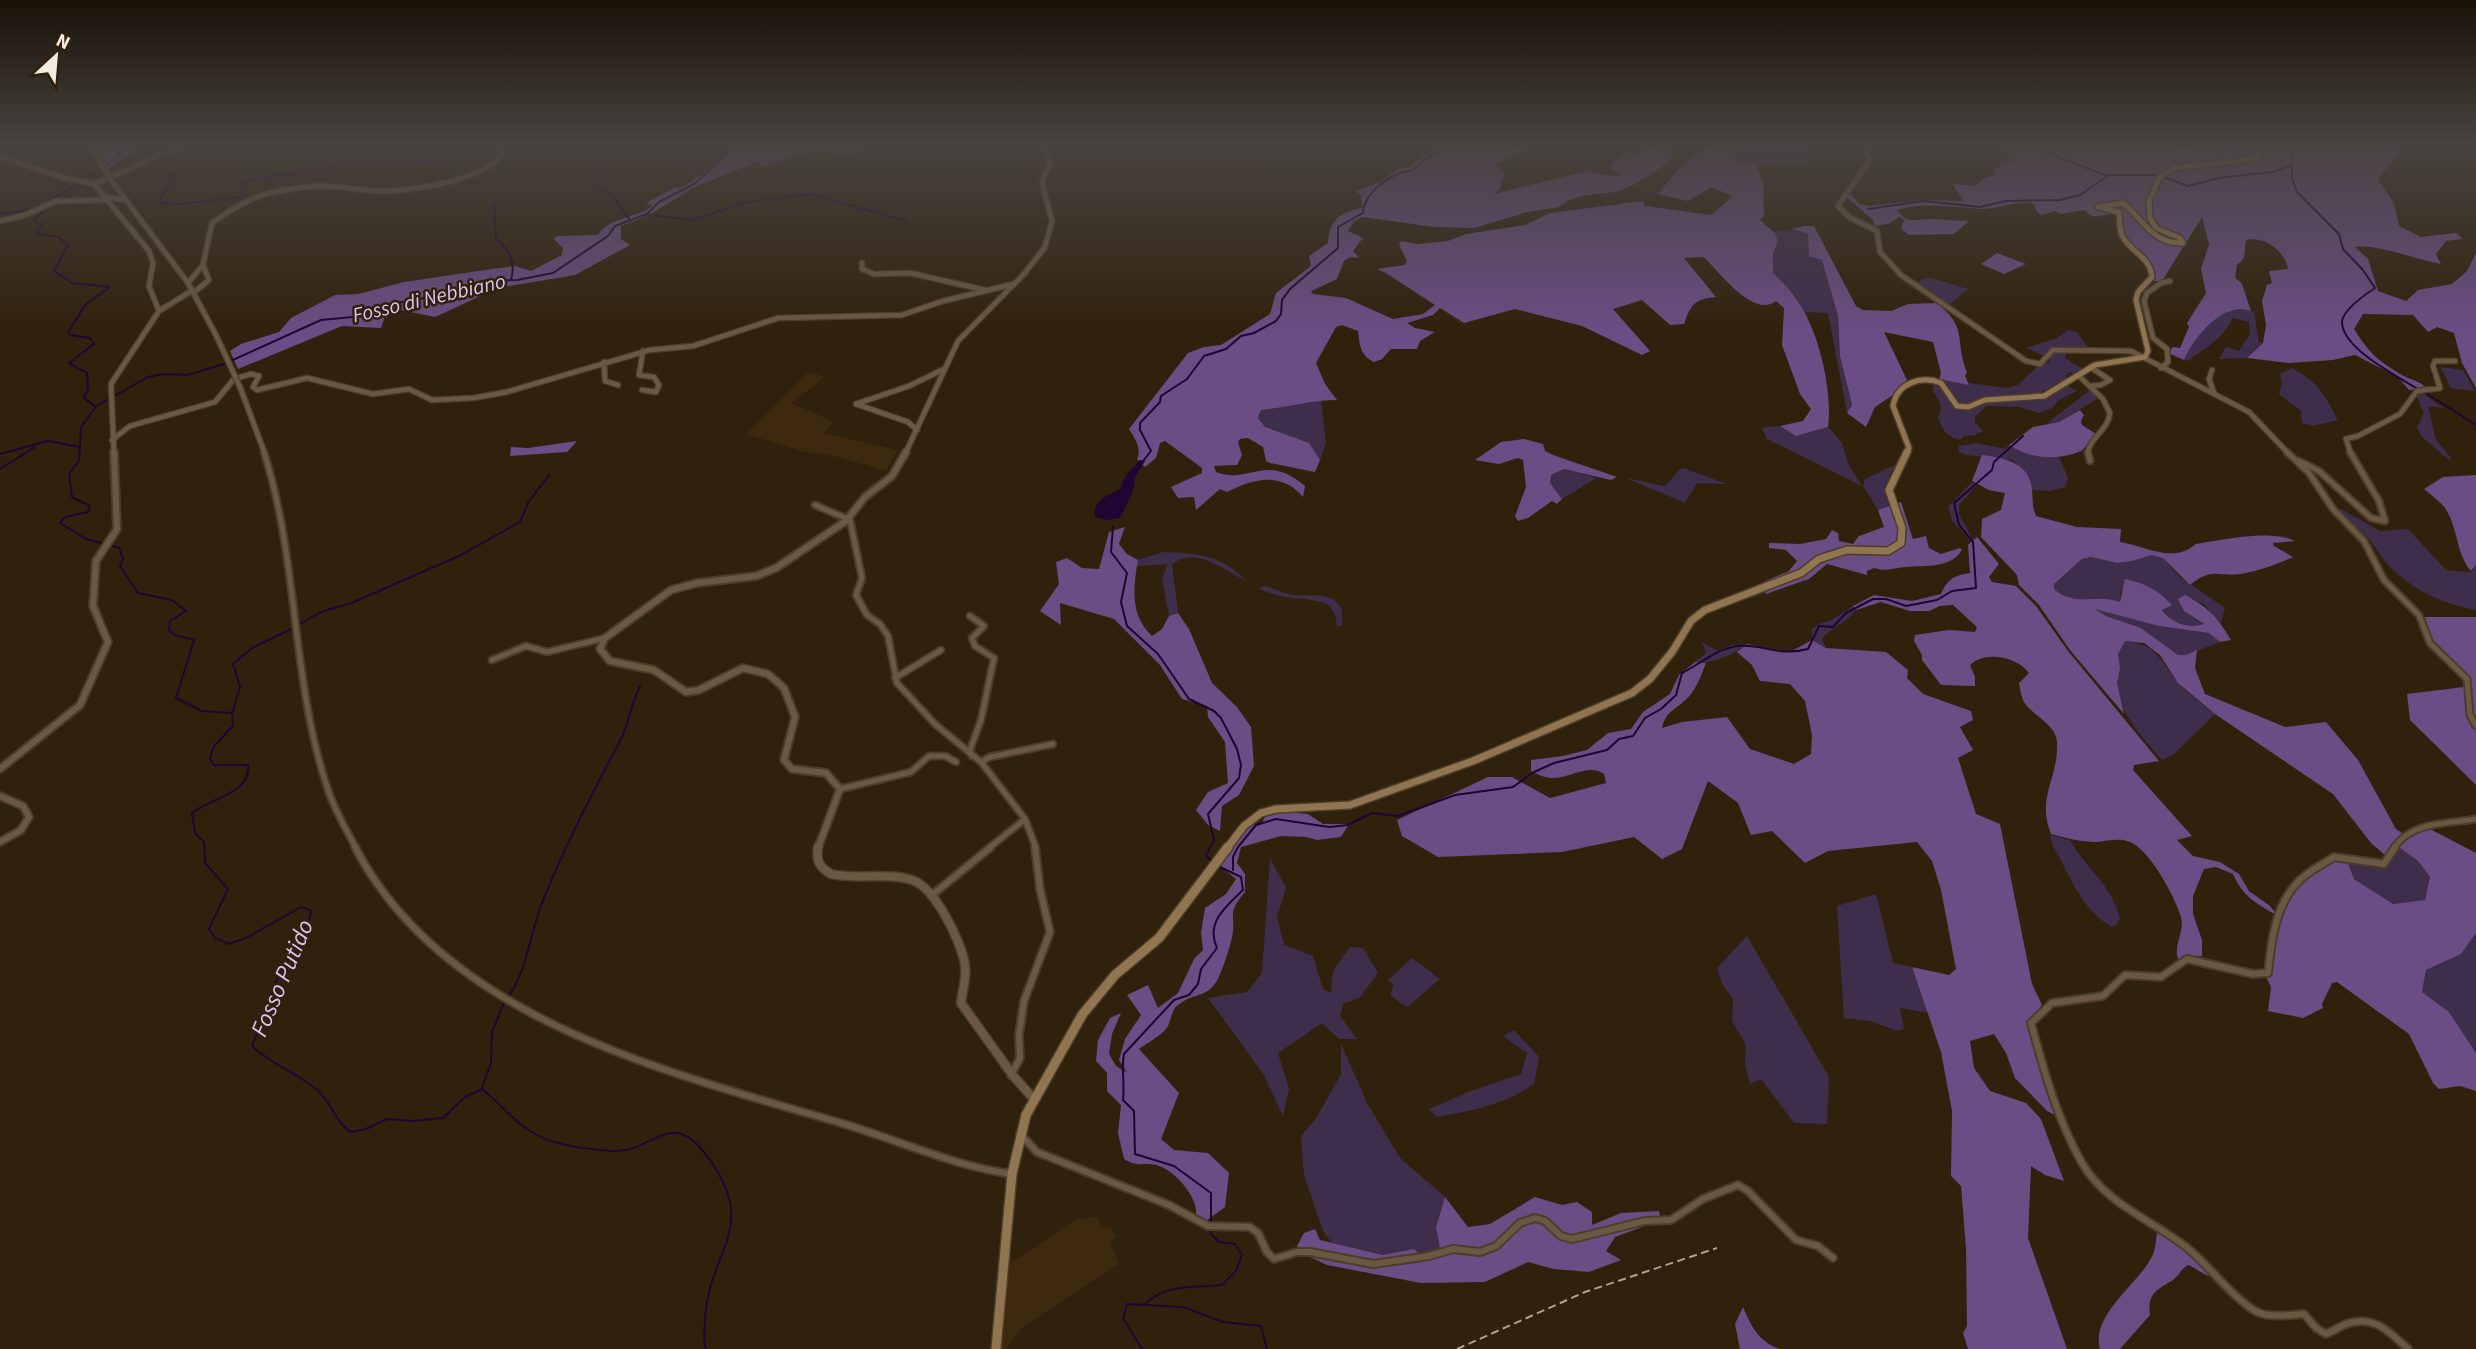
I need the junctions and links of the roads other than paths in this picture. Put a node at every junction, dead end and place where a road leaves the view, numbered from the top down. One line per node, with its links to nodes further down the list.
1 (44, 206): 10 (street)
2 (113, 206): 20 (street)
3 (130, 206): 15 (street)
4 (236, 206): 13 (street)
5 (1048, 206): 16 (street)
6 (1838, 206): 22 (street)
7 (2102, 206): 22 (main road)
8 (2127, 206): 9 (main road)
9 (2150, 206)
10 (39, 208): 11 (street)
11 (0, 221)
12 (862, 263): 18 (street)
13 (203, 265): 15 (street); 17 (street)
14 (2169, 281): 26 (street)
15 (188, 283): 60 (street, bridge)
16 (1014, 284): 18 (street); 27 (street)
17 (197, 290)
18 (989, 290): 21 (street)
19 (188, 293): 20 (street)
20 (159, 311): 35 (street)
21 (643, 351): 24 (street); 32 (street)
22 (2142, 357): 25 (main road); 26 (street)
23 (2455, 361): 36 (street)
24 (604, 362): 30 (street); 35 (street)
25 (2090, 367): 29 (main road); 31 (street)
26 (2161, 368): 33 (street)
27 (944, 369): 34 (street); 34 (street)
28 (2212, 370): 33 (street)
29 (2078, 375): 31 (street); 58 (main road)
30 (618, 385)
31 (2090, 386): 37 (street)
32 (642, 390)
33 (2214, 393): 36 (street)
34 (916, 430): 39 (street)
35 (112, 440): 50 (street)
36 (2295, 459): 45 (street)
37 (2090, 461)
38 (815, 505): 39 (street)
39 (848, 518): 41 (street); 44 (street)
40 (970, 616): 47 (street)
41 (605, 638): 43 (street); 51 (street)
42 (941, 650): 44 (street)
43 (492, 660)
44 (895, 678): 47 (street)
45 (2476, 726)
46 (1053, 744): 49 (street)
47 (972, 757): 49 (street)
48 (956, 762): 51 (street)
49 (981, 762): 53 (street)
50 (0, 769)
51 (840, 789): 56 (street)
52 (0, 796): 55 (street)
53 (1026, 819): 56 (street); 57 (street)
54 (2476, 819): 63 (street)
55 (0, 842)
56 (932, 895): 57 (street)
57 (1011, 1075): 58 (street)
58 (1034, 1098): 59 (main road)
59 (1020, 1134): 60 (main road); 61 (street)
60 (1012, 1174): 62 (main road)
61 (1833, 1258)
62 (996, 1349)
63 (2408, 1349)

